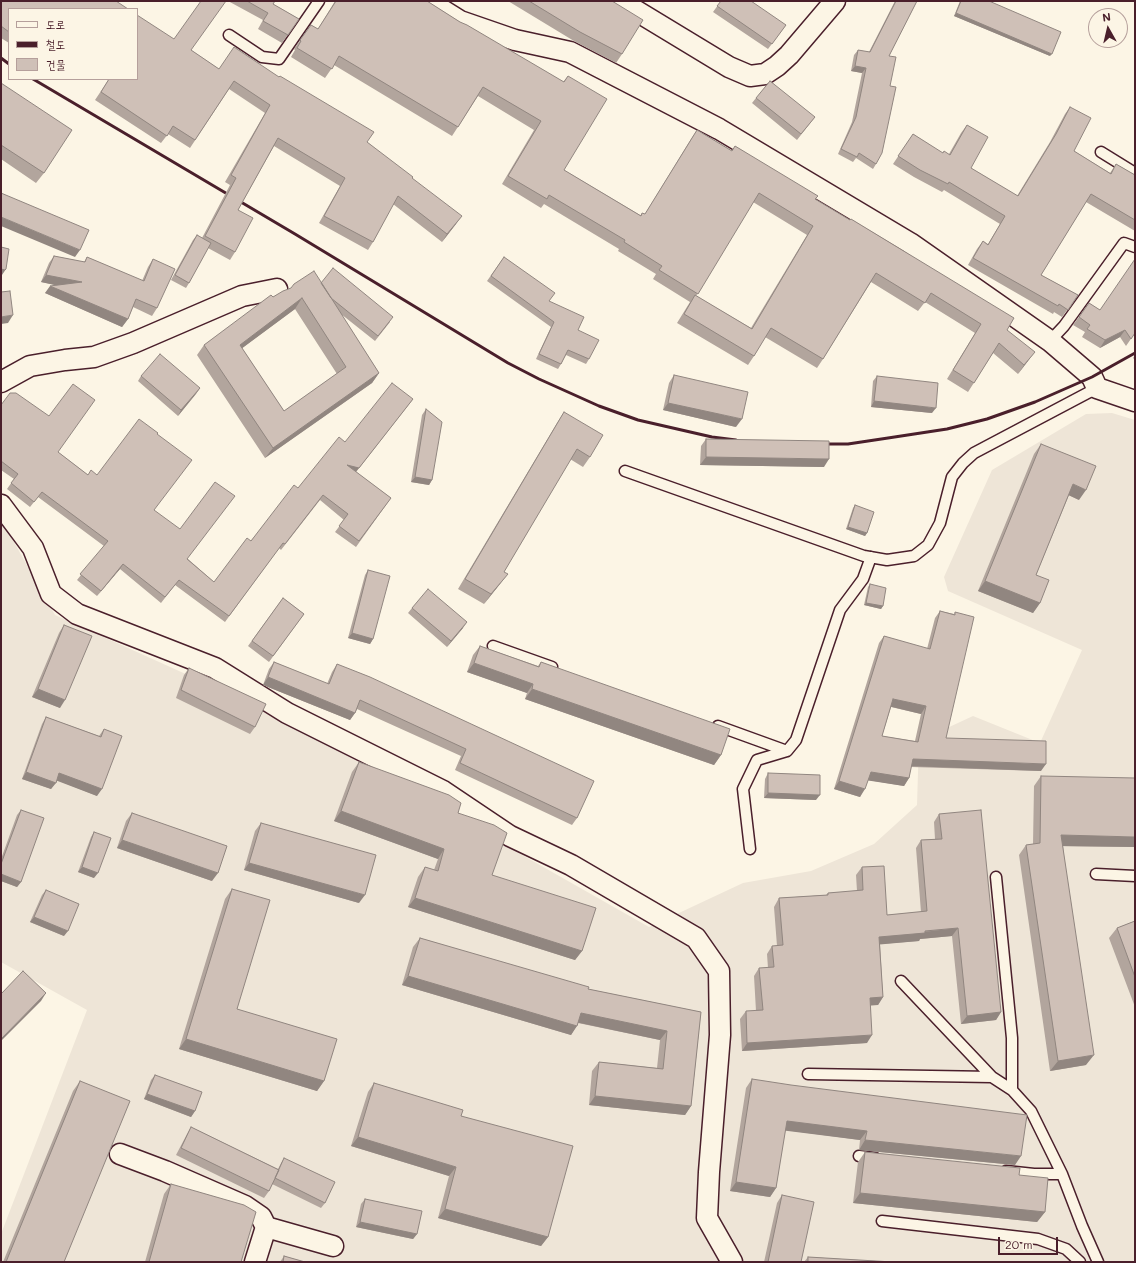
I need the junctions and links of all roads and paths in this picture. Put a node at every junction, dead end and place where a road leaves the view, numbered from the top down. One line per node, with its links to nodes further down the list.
1 (319, 1): 5 (lane)
2 (428, 1): 10 (street)
3 (620, 1): 4 (street)
4 (835, 1)
5 (229, 35)
6 (1101, 152): 7 (lane)
7 (1135, 172)
8 (1135, 247): 10 (lane)
9 (277, 289): 11 (street)
10 (1050, 342): 12 (street)
11 (1, 382)
12 (1097, 388): 13 (street); 16 (lane)
13 (1135, 402)
14 (625, 471): 16 (lane)
15 (1, 505): 38 (street)
16 (872, 557): 20 (lane)
17 (493, 646): 18 (lane)
18 (559, 670)
19 (706, 722): 20 (lane)
20 (788, 751): 21 (lane)
21 (750, 849)
22 (1096, 874): 23 (lane)
23 (1135, 876)
24 (996, 877): 28 (lane)
25 (901, 981): 27 (lane)
26 (808, 1074): 27 (lane)
27 (992, 1077): 28 (lane)
28 (1012, 1090): 33 (lane)
29 (120, 1154): 35 (street)
30 (859, 1156): 31 (lane)
31 (883, 1158)
32 (994, 1170): 33 (lane)
33 (1062, 1174): 40 (lane)
34 (882, 1221): 39 (lane)
35 (266, 1227): 36 (street); 37 (street)
36 (333, 1246)
37 (255, 1262)
38 (732, 1262)
39 (1080, 1262)
40 (1098, 1262)

